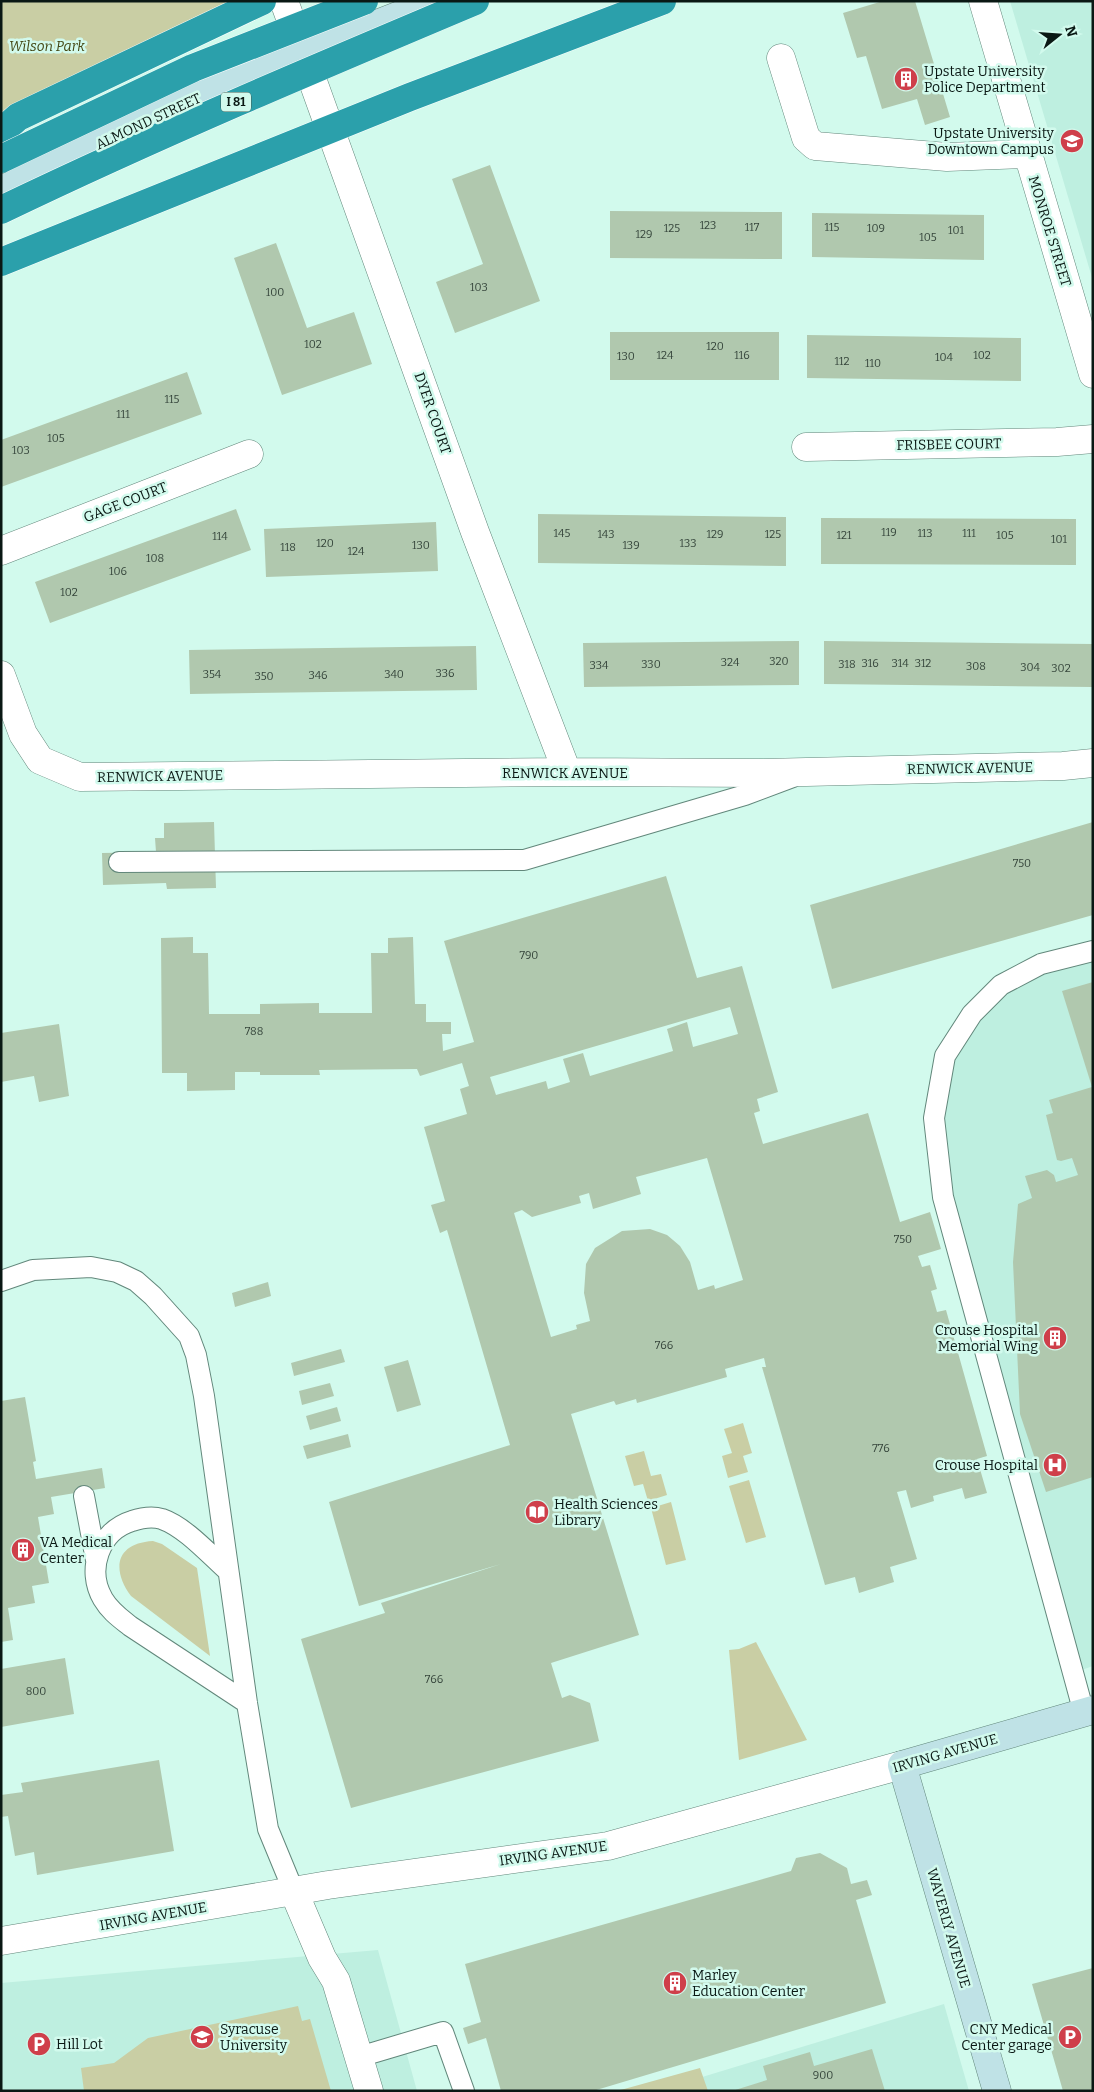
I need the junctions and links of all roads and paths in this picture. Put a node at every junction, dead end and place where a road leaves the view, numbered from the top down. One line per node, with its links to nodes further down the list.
1 (262, 1): 10 (highway)
2 (284, 1): 8 (street, DYER COURT)
3 (364, 1): 12 (highway, bridge)
4 (436, 1): 8 (street, ALMOND STREET)
5 (475, 1): 14 (highway, I 81, bridge)
6 (662, 1): 15 (highway, bridge)
7 (982, 1): 11 (street, MONROE STREET)
8 (302, 53): 13 (street, ALMOND STREET); 23 (street, DYER COURT)
9 (781, 58): 11 (street)
10 (1, 132)
11 (1027, 154): 16 (street, MONROE STREET)
12 (1, 159)
13 (1, 190)
14 (1, 210)
15 (1, 262)
16 (1093, 374)
17 (1093, 440): 18 (street, FRISBEE COURT)
18 (806, 447)
19 (250, 454): 20 (street, GAGE COURT)
20 (1, 551)
21 (1, 675): 23 (street, RENWICK AVENUE)
22 (1093, 763): 24 (street, RENWICK AVENUE)
23 (568, 772): 24 (street, RENWICK AVENUE)
24 (806, 772): 25 (lane)
25 (119, 862)
26 (1093, 950): 32 (lane)
27 (1, 1281): 30 (lane)
28 (84, 1496): 29 (lane)
29 (96, 1560): 30 (lane); 31 (lane)
30 (228, 1570): 31 (lane)
31 (247, 1703): 34 (lane)
32 (1088, 1712): 33 (street, IRVING AVENUE)
33 (902, 1765): 34 (street, IRVING AVENUE); 39 (street, WAVERLY AVENUE)
34 (294, 1892): 35 (street, IRVING AVENUE); 36 (street)
35 (1, 1941)
36 (358, 2057): 37 (street); 38 (lane)
37 (368, 2091)
38 (464, 2091)
39 (996, 2091)

